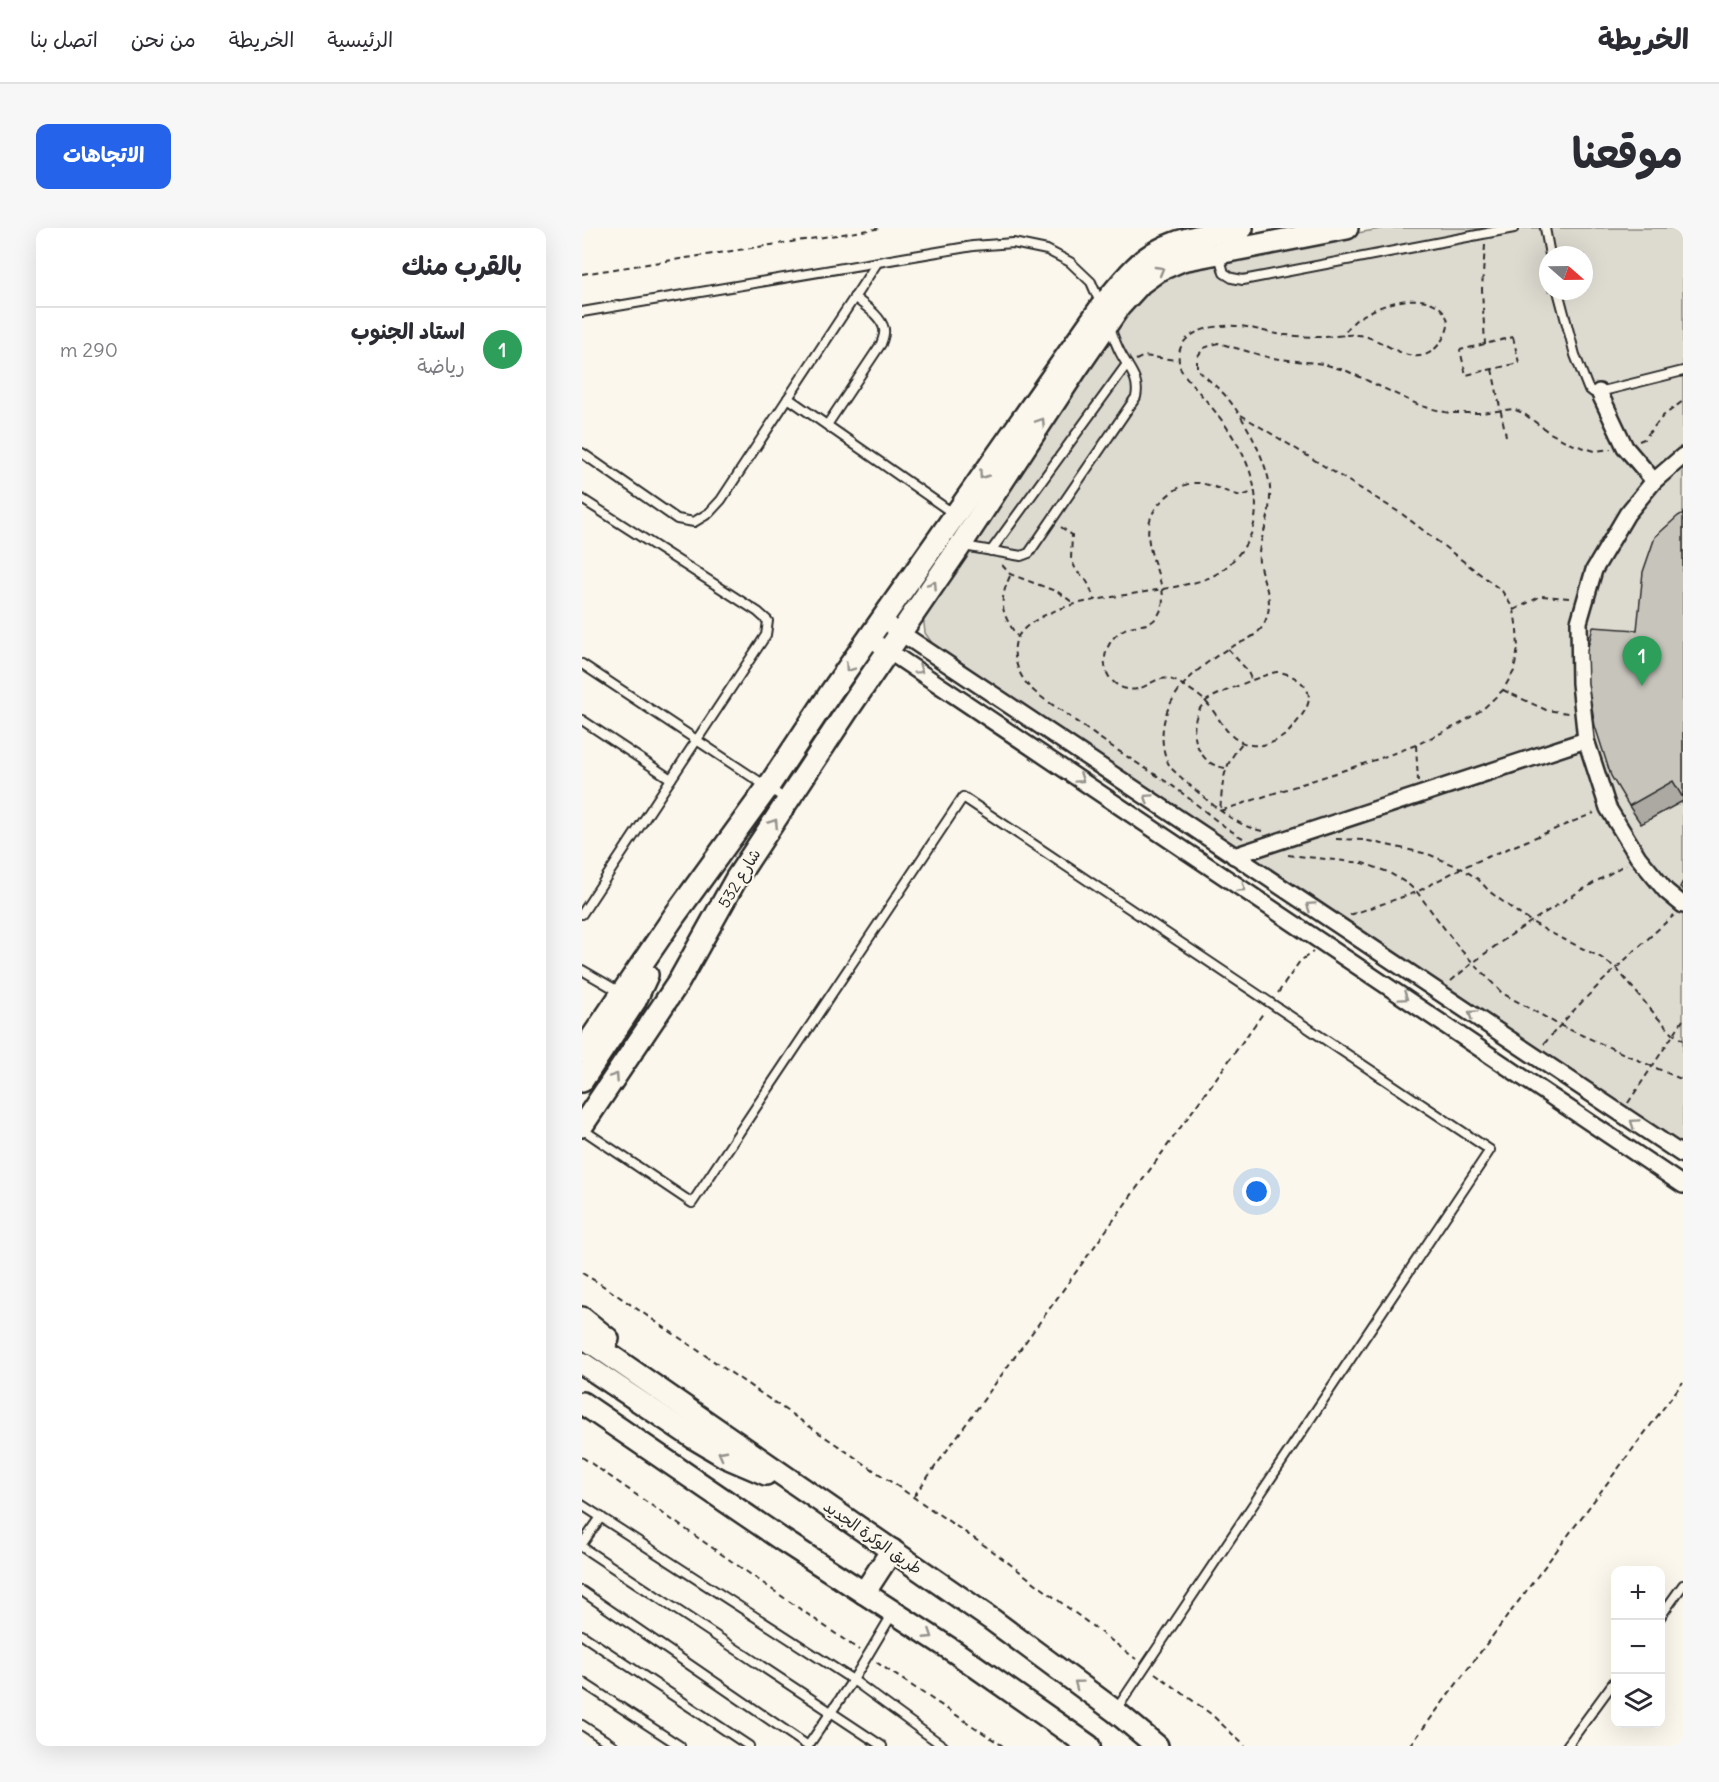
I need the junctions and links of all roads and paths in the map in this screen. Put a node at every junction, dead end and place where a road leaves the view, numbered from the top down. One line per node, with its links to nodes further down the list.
1 (882, 228): 10 (path)
2 (1242, 228): 7 (street)
3 (1347, 228): 7 (street)
4 (1514, 228): 6 (lane)
5 (1545, 228): 8 (lane)
6 (1485, 233): 7 (lane); 16 (path)
7 (1216, 242): 14 (street)
8 (1548, 246)
9 (877, 262): 11 (lane); 13 (lane); 14 (lane)
10 (582, 274)
11 (854, 297): 22 (lane); 26 (lane)
12 (1561, 300): 21 (lane)
13 (582, 312)
14 (1105, 315): 18 (lane); 34 (street, شارع 532, one-way to 34); 36 (street, شارع 532, one-way to 14)
15 (1342, 336): 15 (path); 17 (path)
16 (1485, 344): 19 (path); 19 (path)
17 (1177, 360): 18 (path); 32 (path)
18 (1127, 364): 35 (lane); 37 (lane)
19 (1492, 369): 24 (path)
20 (1683, 371): 21 (lane)
21 (1599, 392): 28 (street)
22 (788, 398): 26 (lane); 29 (lane)
23 (1683, 401): 28 (path)
24 (1502, 410): 25 (path); 27 (path); 28 (path)
25 (1240, 414): 43 (path); 48 (path)
26 (827, 425): 34 (lane)
27 (1506, 436)
28 (1625, 447): 31 (street)
29 (582, 453)
30 (1683, 456): 31 (street)
31 (1654, 481): 40 (street)
32 (1255, 491): 39 (path); 39 (path)
33 (582, 499): 56 (lane)
34 (956, 515): 44 (street, شارع 532)
35 (1053, 521): 37 (lane); 41 (path)
36 (960, 546): 37 (lane); 47 (street, شارع 532, one-way to 36)
37 (991, 551): 38 (path)
38 (1010, 574): 42 (path); 45 (path)
39 (1163, 589): 41 (path); 51 (path)
40 (1585, 600): 43 (path); 54 (street)
41 (1095, 601): 42 (path)
42 (1074, 604): 45 (path)
43 (1514, 610): 52 (path)
44 (882, 620): 46 (street, شارع 532); 47 (street)
45 (1017, 636): 69 (path)
46 (870, 638): 47 (street); 62 (street, شارع 532, one-way to 62)
47 (895, 642): 64 (street, شارع 532); 70 (street, one-way to 47); 79 (street, one-way to 79)
48 (1228, 649): 50 (path); 51 (path)
49 (582, 664): 56 (lane)
50 (1252, 681): 53 (path); 58 (path)
51 (1182, 686): 53 (path); 66 (path)
52 (1503, 690): 54 (path); 59 (path)
53 (1206, 701): 58 (path); 60 (path)
54 (1584, 716): 57 (street)
55 (582, 720): 61 (lane)
56 (696, 740): 61 (lane); 62 (lane)
57 (1586, 740): 63 (street); 65 (street)
58 (1242, 743): 60 (path)
59 (1416, 745): 63 (path); 66 (path)
60 (1225, 768): 66 (path)
61 (671, 779): 76 (lane)
62 (768, 788): 64 (lane); 72 (street, شارع 532)
63 (1419, 795): 69 (street)
64 (788, 801): 84 (street, شارع 532, one-way to 64)
65 (1608, 808): 71 (street); 73 (path)
66 (1220, 811): 67 (path)
67 (1262, 831)
68 (1333, 839): 73 (path)
69 (1260, 847): 70 (street); 74 (path)
70 (1234, 856): 78 (street, one-way to 70)
71 (1638, 857): 75 (street); 77 (path)
72 (709, 867): 84 (street, شارع 532); 84 (street)
73 (1461, 868): 74 (path); 77 (path)
74 (1417, 892): 78 (path); 80 (path)
75 (1679, 910): 81 (path)
76 (582, 914)
77 (1531, 921): 80 (path); 81 (path)
78 (1339, 926): 83 (street)
79 (1324, 943): 85 (path); 99 (street, one-way to 99)
80 (1472, 962): 83 (path); 87 (path)
81 (1616, 968): 87 (path); 88 (path)
82 (582, 969): 84 (lane)
83 (1439, 992): 92 (street, one-way to 83)
84 (637, 1003): 89 (street); 91 (street, شارع 532); 95 (street); 97 (street, شارع 532, one-way to 84)
85 (1270, 1003): 97 (lane); 110 (path); 123 (lane)
86 (1683, 1020): 88 (path)
87 (1560, 1025): 92 (path); 93 (path)
88 (1673, 1034): 90 (path); 93 (path)
89 (582, 1039)
90 (1683, 1040)
91 (582, 1052)
92 (1533, 1055): 96 (street)
93 (1653, 1066): 94 (path); 96 (path)
94 (1683, 1080)
95 (582, 1081)
96 (1621, 1114): 98 (street, one-way to 96)
97 (582, 1127)
98 (1683, 1155)
99 (1683, 1185)
100 (582, 1273): 110 (path)
101 (582, 1318): 108 (street)
102 (582, 1336): 108 (street, طريق الوكرة الجديد)
103 (582, 1363): 109 (street, one-way to 103)
104 (1683, 1382): 140 (path)
105 (582, 1403): 115 (street)
106 (582, 1416): 115 (street)
107 (582, 1457): 122 (path)
108 (790, 1479): 109 (street, طريق الوكرة الجديد)
109 (814, 1495): 114 (street, طريق الوكرة الجديد)
110 (913, 1497): 123 (path)
111 (582, 1505): 112 (lane)
112 (601, 1517): 113 (lane); 124 (lane)
113 (582, 1545): 127 (lane)
114 (892, 1550): 118 (street); 128 (street, طريق الوكرة الجديد, one-way to 114)
115 (844, 1580): 118 (street)
116 (1683, 1586): 119 (lane)
117 (582, 1591): 133 (lane)
118 (864, 1593): 120 (street)
119 (1665, 1610)
120 (893, 1612): 122 (lane); 137 (street, one-way to 137)
121 (582, 1635): 132 (lane)
122 (867, 1656): 124 (lane); 136 (path)
123 (1146, 1666): 128 (lane); 139 (path)
124 (853, 1680): 127 (lane); 135 (lane)
125 (582, 1682): 131 (lane)
126 (1611, 1686): 141 (lane)
127 (831, 1711): 133 (lane); 134 (lane)
128 (1115, 1711): 138 (street, طريق الوكرة الجديد)
129 (582, 1725): 130 (lane)
130 (614, 1746)
131 (680, 1746)
132 (749, 1746)
133 (808, 1746)
134 (882, 1746)
135 (943, 1746)
136 (1004, 1746)
137 (1089, 1746)
138 (1158, 1746)
139 (1245, 1746)
140 (1410, 1746)
141 (1567, 1746)

